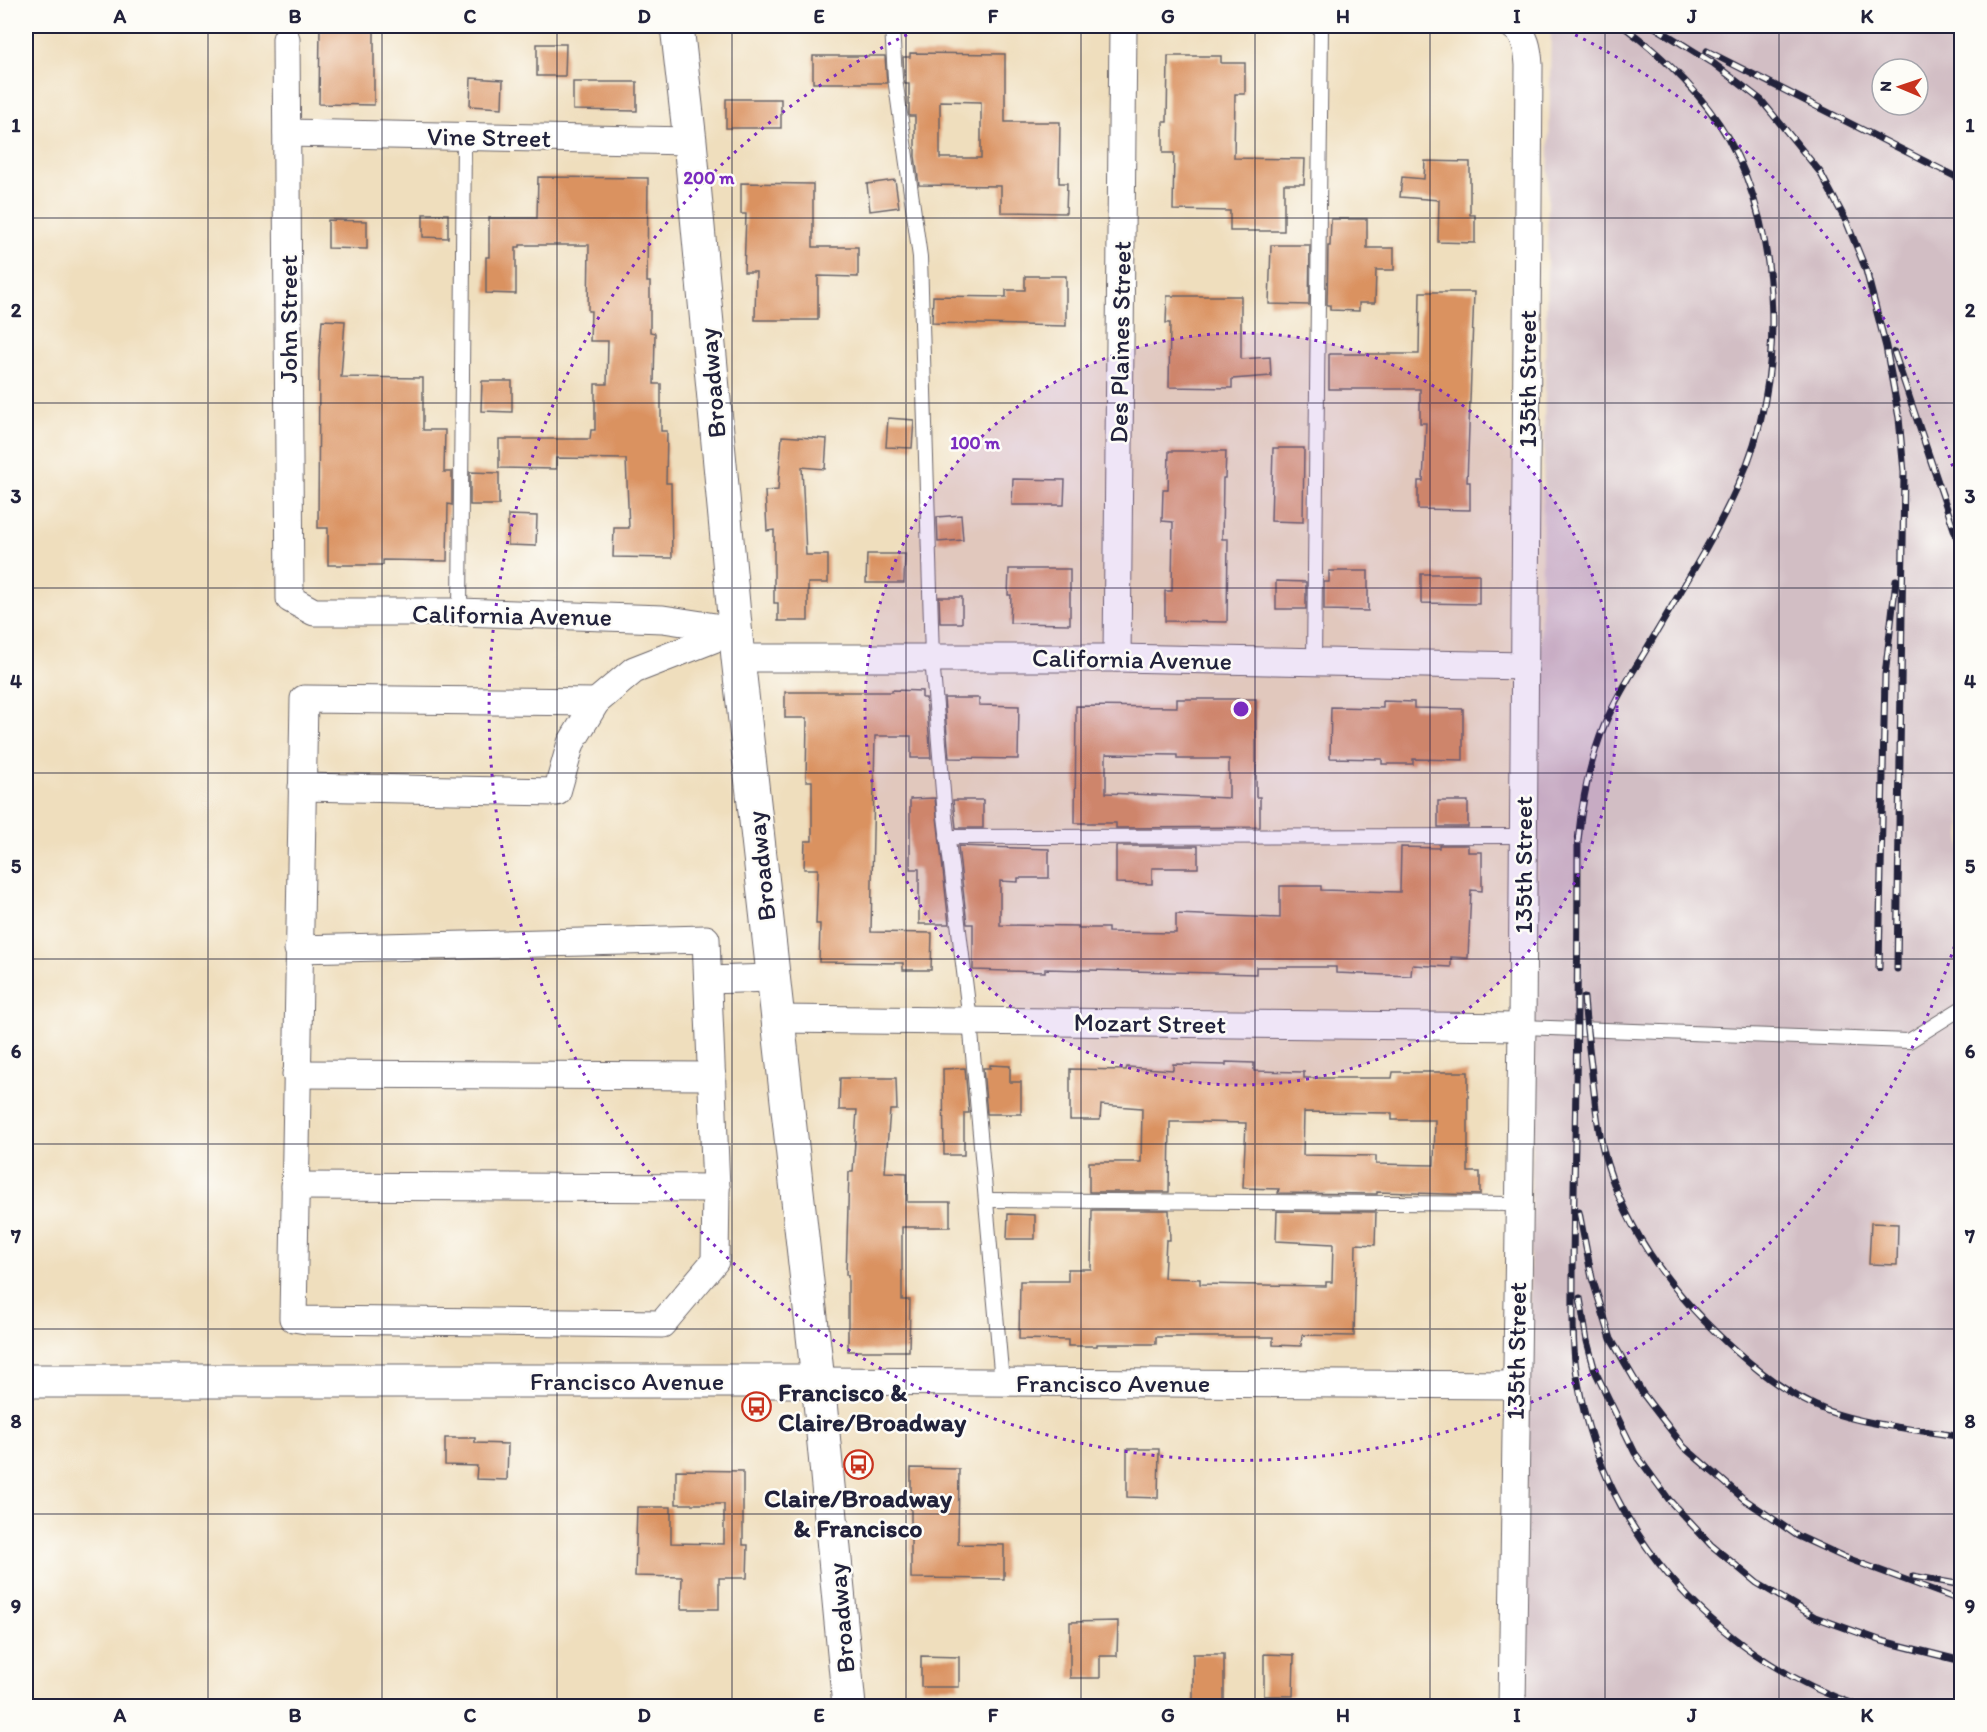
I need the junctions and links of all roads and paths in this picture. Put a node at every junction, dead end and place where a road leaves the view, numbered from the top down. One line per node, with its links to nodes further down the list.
1 (677, 26): 9 (street, Broadway)
2 (892, 26): 13 (lane)
3 (1124, 26): 14 (street, Des Plaines Street)
4 (1321, 26): 15 (lane)
5 (1515, 26): 16 (street, 135th Street)
6 (286, 39): 7 (street, John Street)
7 (287, 133): 8 (street, Vine Street); 10 (street, John Street)
8 (464, 136): 9 (street, Vine Street); 11 (lane)
9 (690, 141): 12 (street, Broadway)
10 (290, 599): 11 (street, California Avenue)
11 (460, 612): 12 (street, California Avenue)
12 (737, 644): 13 (street, California Avenue); 17 (street); 22 (street, Broadway)
13 (932, 658): 14 (street, California Avenue); 20 (lane)
14 (1117, 658): 15 (street, California Avenue)
15 (1314, 662): 16 (street, California Avenue)
16 (1525, 666): 19 (street, 135th Street)
17 (596, 702): 18 (street); 18 (street)
18 (302, 787): 21 (street)
19 (1524, 836): 20 (lane); 27 (street, 135th Street)
20 (947, 837): 26 (lane)
21 (298, 949): 23 (street); 28 (street)
22 (773, 978): 23 (street); 25 (street, Broadway)
23 (708, 981): 29 (street)
24 (1962, 1008): 27 (lane)
25 (778, 1019): 26 (street, Mozart Street); 35 (street, Broadway)
26 (970, 1021): 27 (street, Mozart Street); 32 (lane)
27 (1522, 1027): 33 (street, 135th Street)
28 (296, 1074): 29 (street); 30 (street)
29 (712, 1077): 31 (street)
30 (295, 1186): 31 (street); 31 (street)
31 (716, 1188)
32 (986, 1200): 33 (lane); 36 (lane)
33 (1519, 1204): 37 (street, 135th Street)
34 (26, 1381): 35 (street, Francisco Avenue)
35 (818, 1381): 36 (street, Francisco Avenue); 38 (street, Broadway)
36 (1002, 1382): 37 (street, Francisco Avenue)
37 (1516, 1385): 39 (street, 135th Street)
38 (849, 1707)
39 (1512, 1707)

